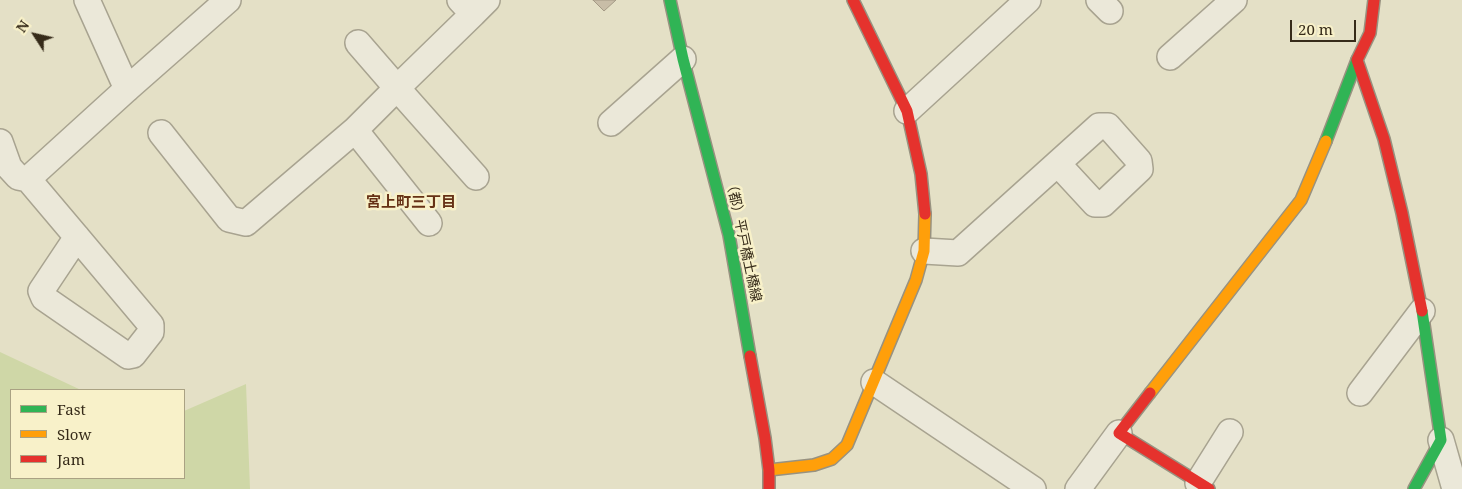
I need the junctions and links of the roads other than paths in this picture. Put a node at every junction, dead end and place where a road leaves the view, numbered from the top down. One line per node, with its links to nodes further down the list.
1 (87, 0): 14 (street)
2 (228, 0): 14 (street)
3 (670, 0): 11 (street, （都）平戸橋土橋線)
4 (853, 0): 15 (street)
5 (1028, 0): 15 (street)
6 (1234, 0): 10 (street)
7 (1374, 0): 12 (street)
8 (473, 5): 13 (street)
9 (358, 43): 13 (street)
10 (1170, 57)
11 (684, 59): 16 (street); 32 (street, （都）平戸橋土橋線)
12 (1357, 60): 26 (street); 30 (street)
13 (397, 88): 17 (street); 21 (street)
14 (126, 89): 22 (street)
15 (907, 111): 25 (street)
16 (611, 123)
17 (355, 130): 18 (street); 23 (street)
18 (161, 133)
19 (0, 142): 22 (street)
20 (1058, 164): 25 (street)
21 (476, 177)
22 (28, 179): 24 (street)
23 (429, 223)
24 (78, 237): 24 (street)
25 (924, 251): 27 (street)
26 (1422, 311): 28 (street); 31 (street)
27 (874, 382): 32 (street); 35 (street)
28 (1360, 393)
29 (1230, 432): 33 (street)
30 (1118, 433): 33 (street); 36 (street)
31 (1441, 440): 37 (street); 38 (street)
32 (769, 470): 34 (street, （都）平戸橋土橋線)
33 (1204, 486)
34 (768, 489)
35 (1033, 489)
36 (1078, 489)
37 (1414, 489)
38 (1455, 489)

